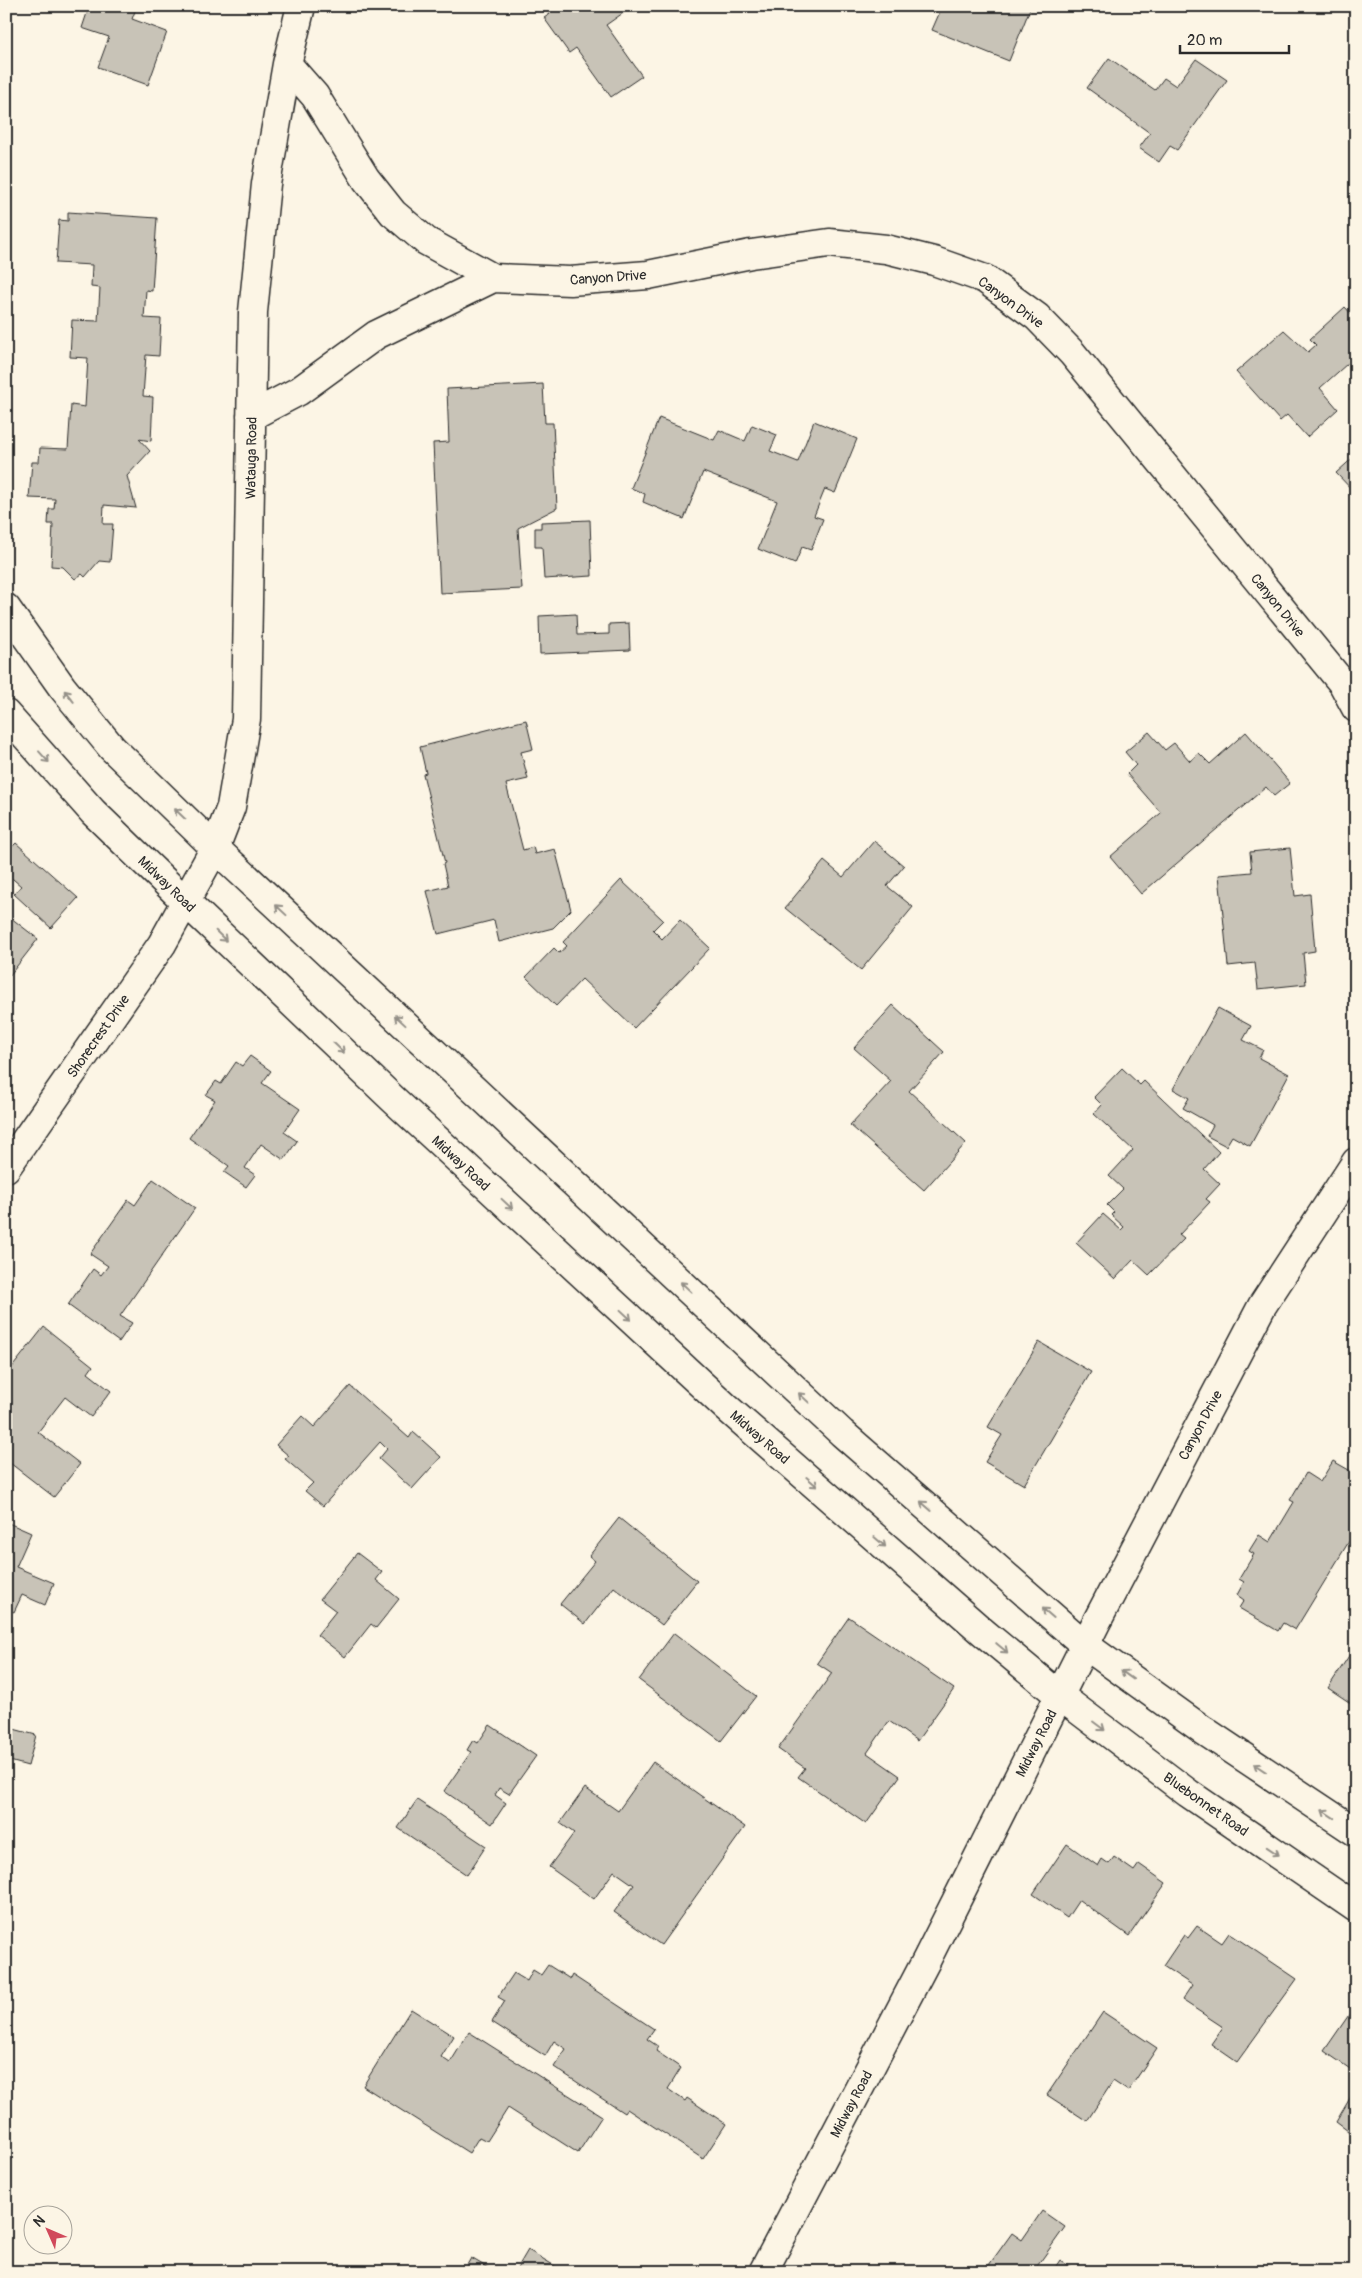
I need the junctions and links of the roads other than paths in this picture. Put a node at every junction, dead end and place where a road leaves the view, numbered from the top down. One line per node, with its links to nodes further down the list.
1 (301, 6): 2 (street, Watauga Road)
2 (287, 64): 3 (street, Canyon Drive); 4 (street, Watauga Road)
3 (493, 278): 4 (street, Canyon Drive); 6 (street, Canyon Drive)
4 (252, 416): 8 (street, Watauga Road)
5 (6, 608): 8 (street, one-way to 5)
6 (1352, 695)
7 (6, 714): 9 (street, Midway Road, one-way to 9)
8 (215, 848): 9 (street, Watauga Road); 12 (street, one-way to 8)
9 (186, 902): 11 (street, Shorecrest Drive); 13 (street, Midway Road, one-way to 13)
10 (1355, 1164): 12 (street, Canyon Drive)
11 (6, 1168)
12 (1085, 1645): 13 (street, Canyon Drive); 14 (street, one-way to 12)
13 (1060, 1696): 15 (street, Bluebonnet Road, one-way to 15); 16 (street, Midway Road)
14 (1356, 1832)
15 (1356, 1908)
16 (763, 2272)

